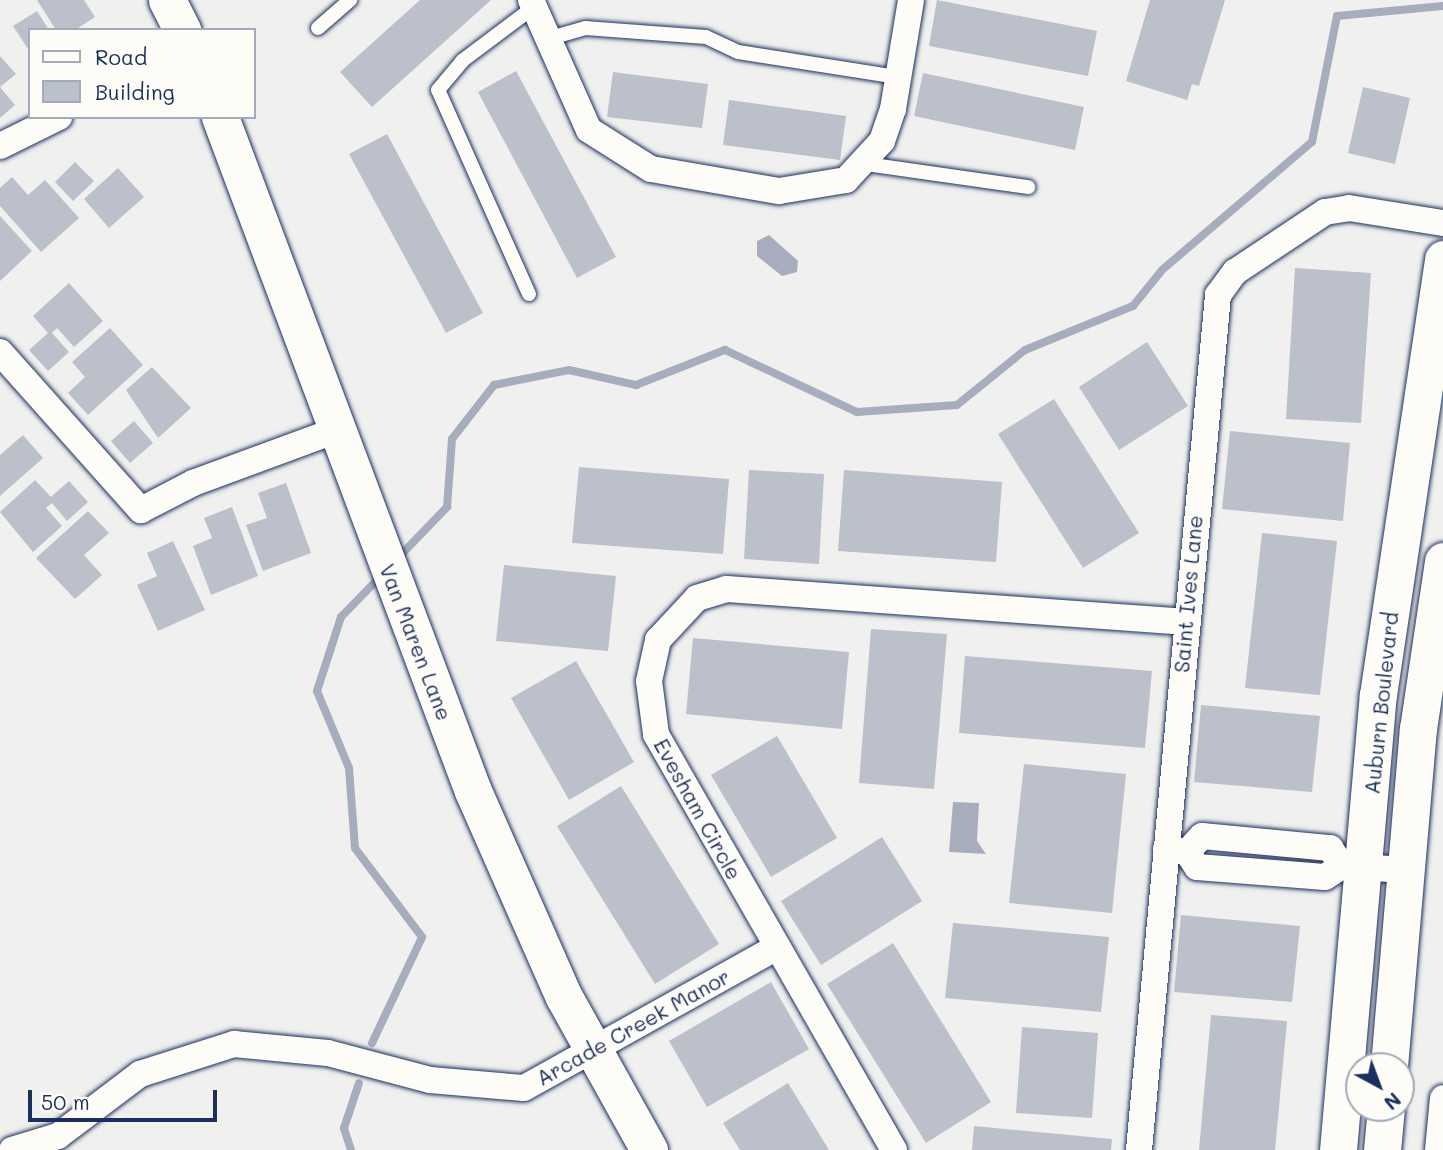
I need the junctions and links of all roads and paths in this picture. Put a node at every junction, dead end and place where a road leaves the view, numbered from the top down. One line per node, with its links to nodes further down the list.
1 (167, 0): 5 (main road)
2 (350, 0): 6 (lane)
3 (911, 0): 8 (street)
4 (533, 4): 7 (street); 16 (lane)
5 (181, 28)
6 (318, 28)
7 (547, 39): 8 (lane); 12 (street)
8 (898, 77): 12 (street)
9 (55, 119): 11 (street)
10 (221, 119): 18 (main road, Van Maren Lane)
11 (0, 146)
12 (866, 164): 13 (lane)
13 (1028, 187)
14 (1443, 223): 20 (street, Saint Ives Lane)
15 (1443, 259): 22 (main road, Auburn Boulevard)
16 (528, 294)
17 (0, 352): 18 (street)
18 (337, 430): 25 (main road, Van Maren Lane)
19 (1443, 561): 23 (main road, Auburn Boulevard)
20 (1185, 622): 21 (street, Saint Ives Lane); 24 (street, Evesham Circle)
21 (1176, 851): 22 (street); 32 (street, Saint Ives Lane)
22 (1353, 866): 23 (street); 33 (main road, Auburn Boulevard)
23 (1406, 870): 26 (main road, Auburn Boulevard)
24 (777, 947): 25 (street, Arcade Creek Manor); 31 (street, Evesham Circle)
25 (592, 1050): 29 (street, Arcade Creek Manor); 30 (main road, Van Maren Lane)
26 (1390, 1052)
27 (1443, 1098): 35 (street)
28 (1384, 1122): 34 (main road)
29 (12, 1150)
30 (649, 1150)
31 (894, 1150)
32 (1139, 1150)
33 (1338, 1150)
34 (1382, 1150)
35 (1438, 1150)

